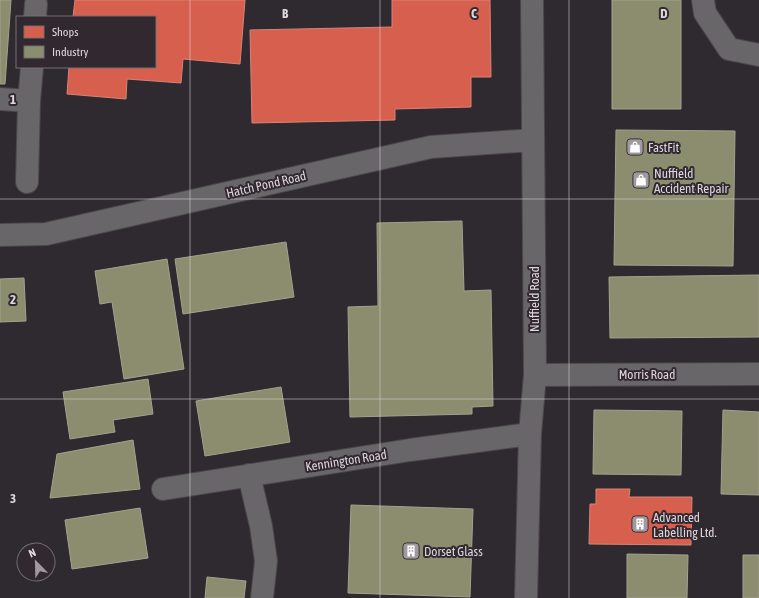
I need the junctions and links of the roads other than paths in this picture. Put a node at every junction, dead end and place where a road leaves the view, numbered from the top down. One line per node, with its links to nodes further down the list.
1 (532, 0): 7 (street, Nuffield Road)
2 (703, 0): 3 (street)
3 (759, 55)
4 (32, 68): 6 (street)
5 (0, 99): 6 (street)
6 (29, 101): 8 (street)
7 (533, 140): 9 (street, Hatch Pond Road); 11 (street, Nuffield Road)
8 (27, 182)
9 (0, 235)
10 (759, 374): 11 (street, Morris Road)
11 (535, 375): 12 (street, Nuffield Road)
12 (530, 434): 13 (street, Kennington Road); 16 (street, Nuffield Road)
13 (249, 475): 14 (street, Kennington Road); 15 (street)
14 (163, 489)
15 (262, 598)
16 (526, 598)

